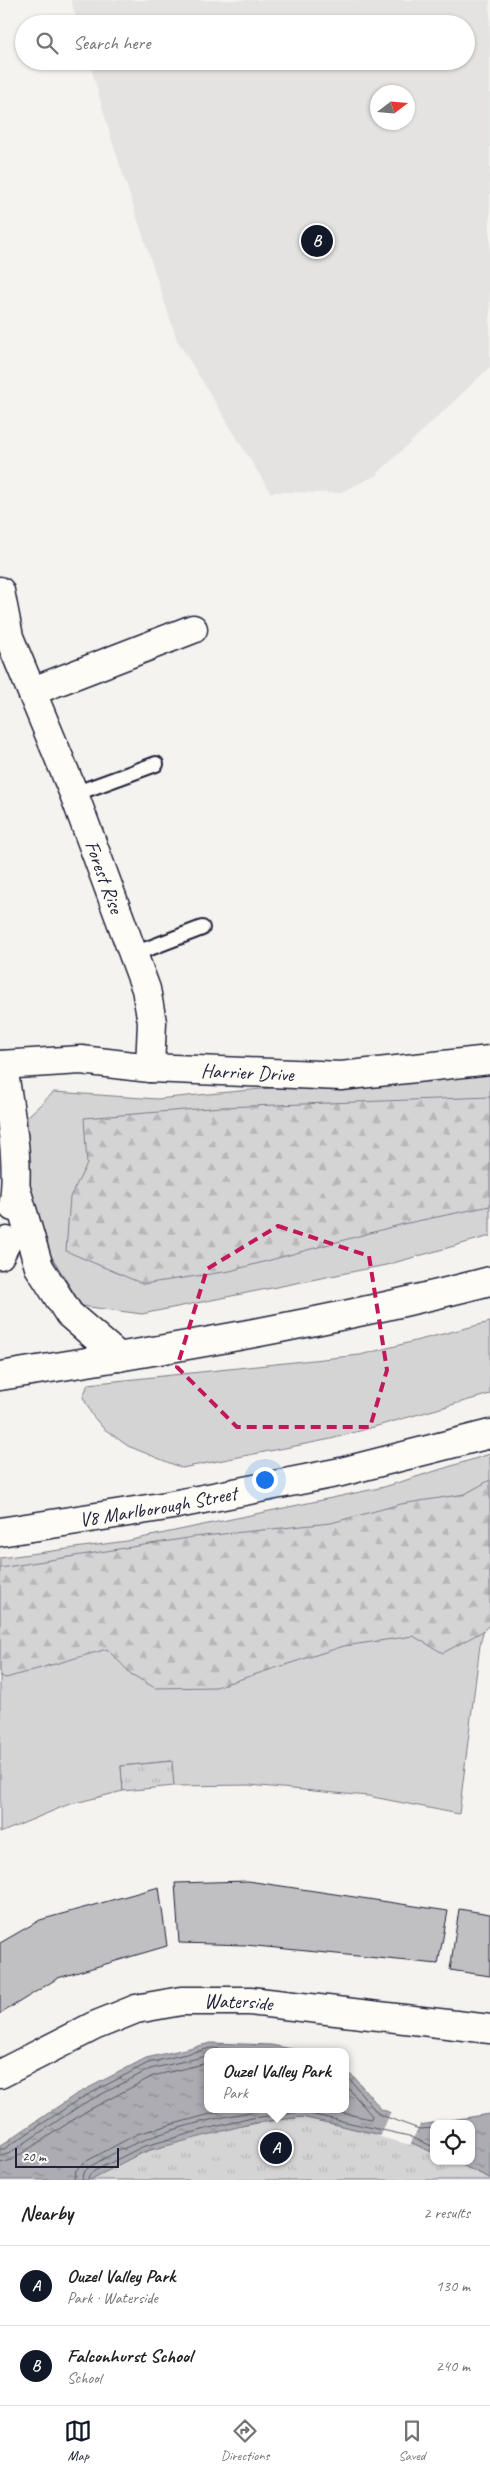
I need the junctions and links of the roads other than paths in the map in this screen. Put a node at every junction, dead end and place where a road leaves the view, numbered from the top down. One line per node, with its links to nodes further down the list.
1 (0, 591): 3 (street, Forest Rise)
2 (193, 629): 3 (street)
3 (33, 691): 5 (street, Forest Rise)
4 (156, 764): 5 (lane)
5 (74, 794): 7 (street, Forest Rise)
6 (202, 928): 7 (lane)
7 (134, 954): 10 (street, Forest Rise)
8 (490, 1060): 10 (street, Harrier Drive)
9 (1, 1065): 10 (street, Harrier Drive); 11 (street)
10 (150, 1068)
11 (16, 1190): 12 (street); 14 (street)
12 (4, 1248)
13 (490, 1281): 14 (street)
14 (119, 1357): 15 (street)
15 (0, 1376)
16 (490, 1434): 17 (street, V8 Marlborough Street)
17 (0, 1532)
18 (490, 2029): 19 (street, Waterside)
19 (0, 2074)

